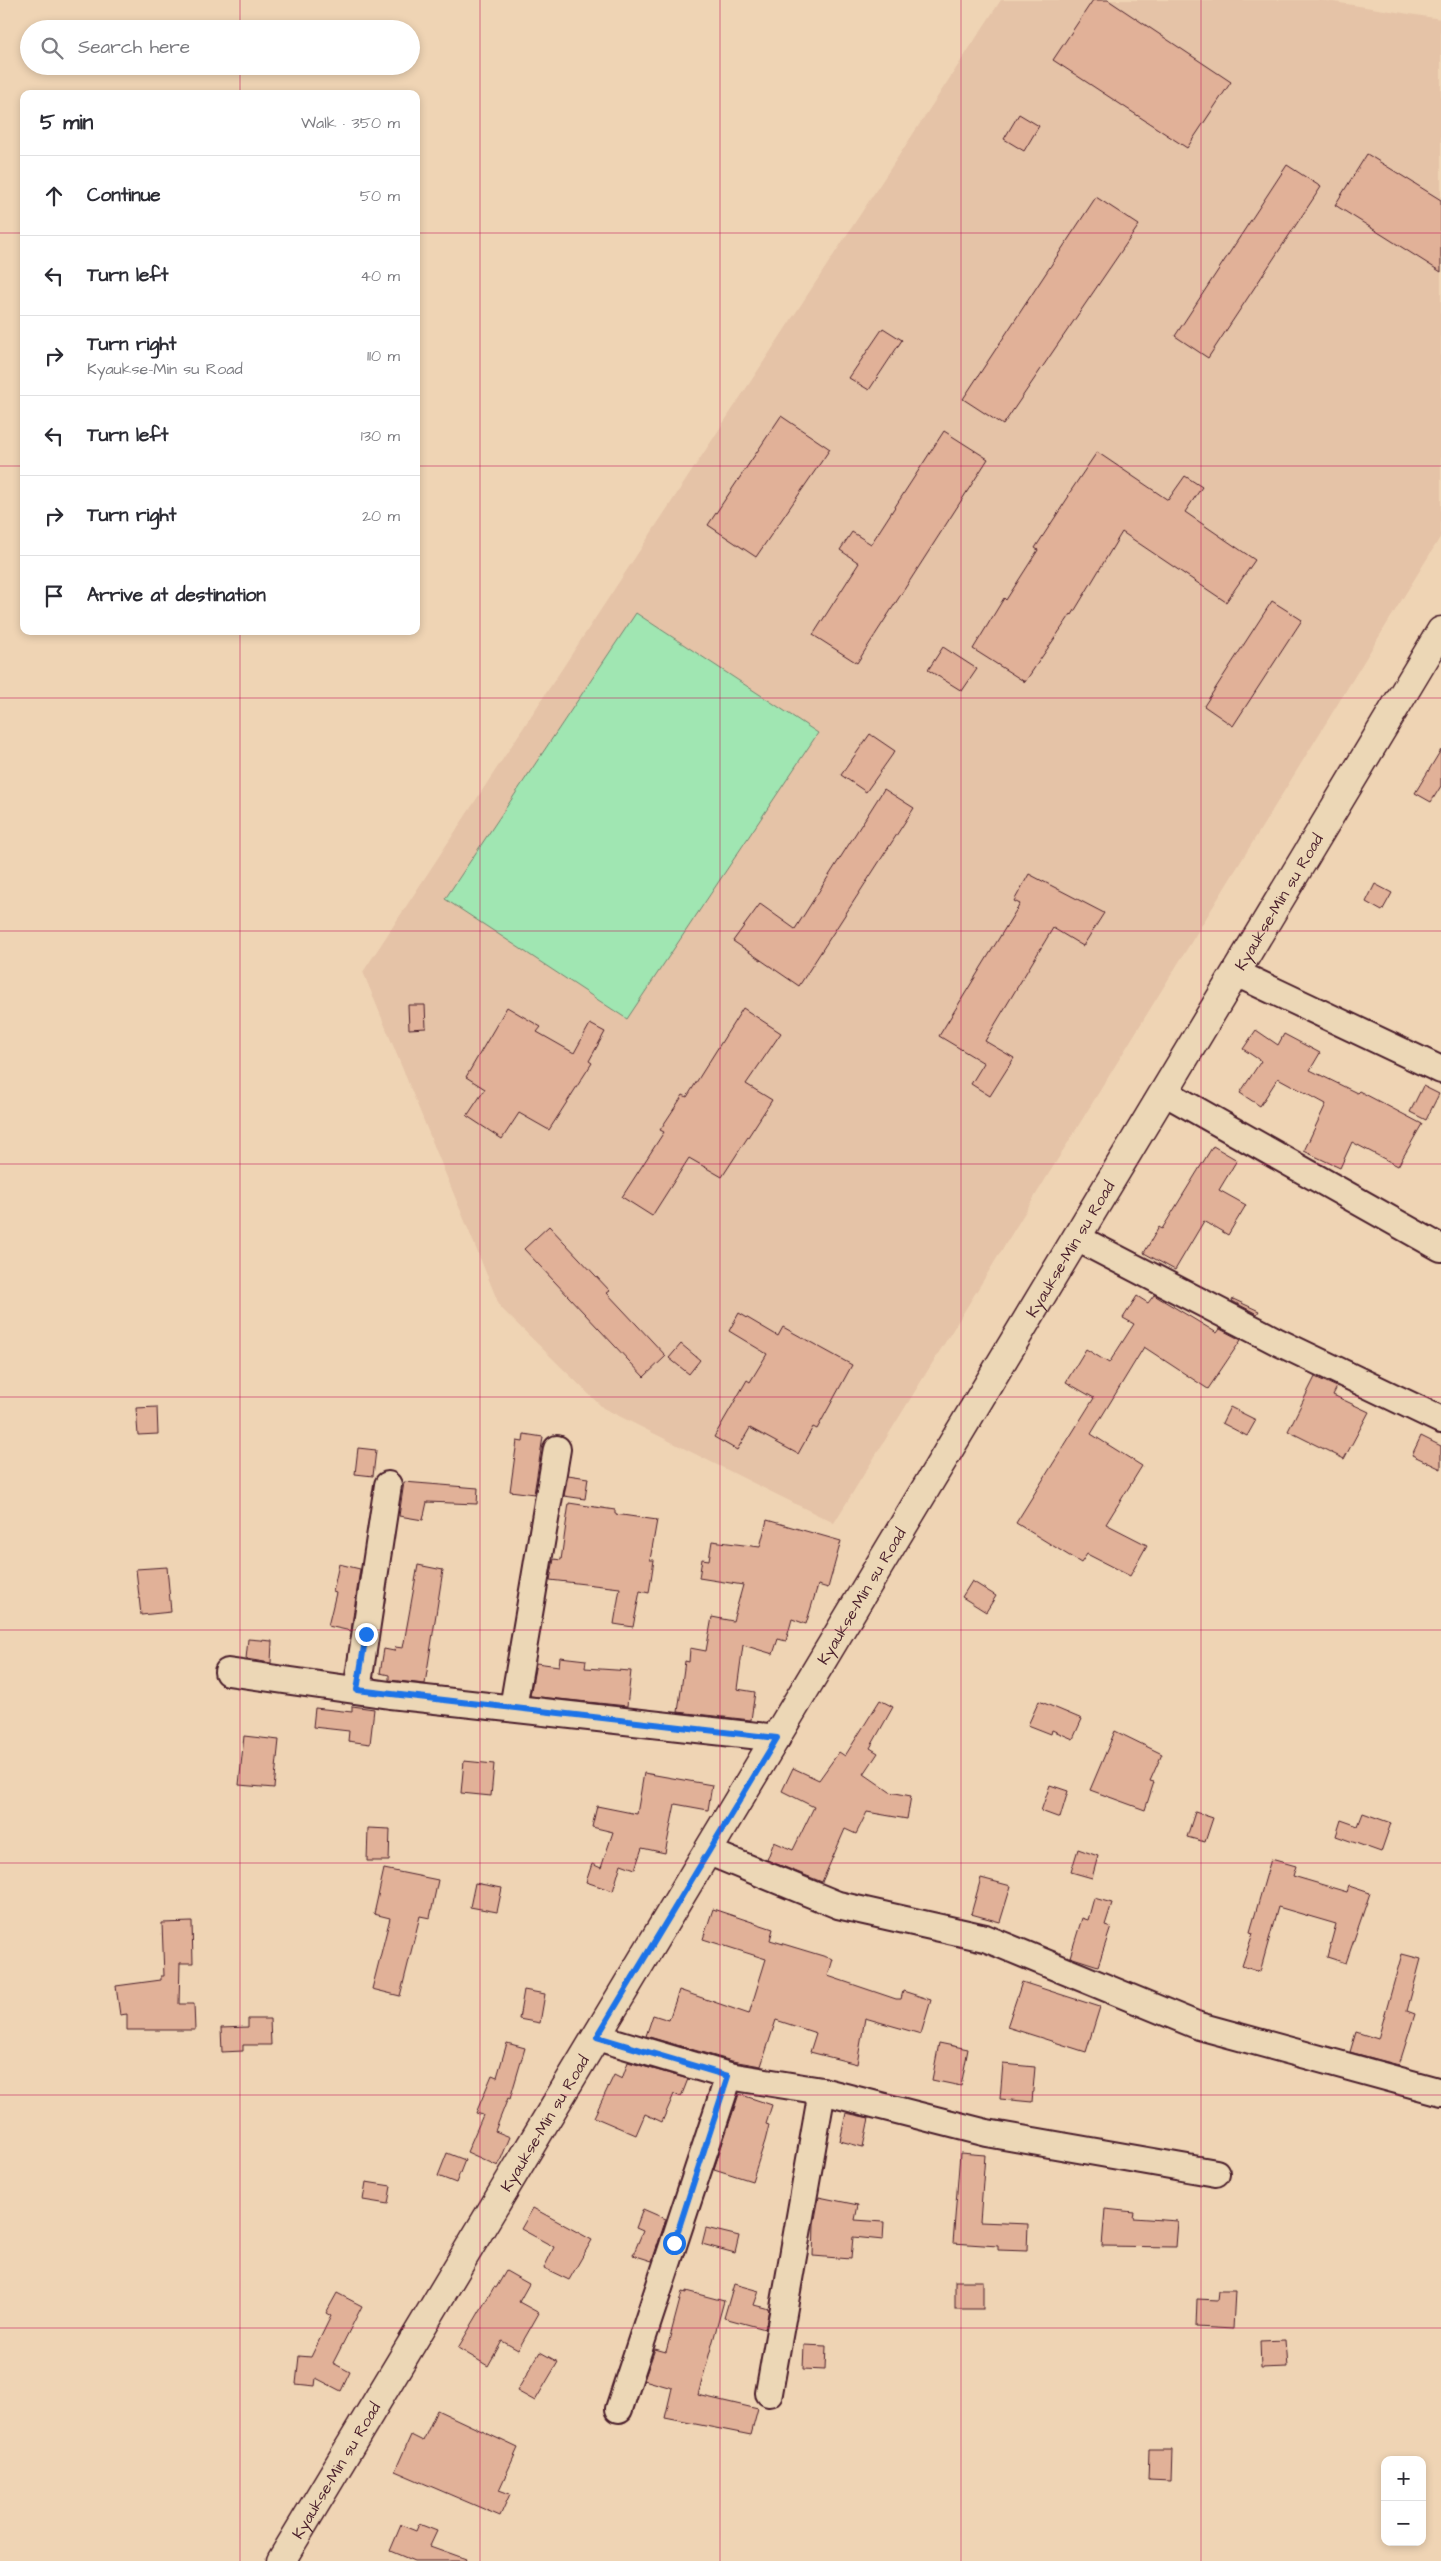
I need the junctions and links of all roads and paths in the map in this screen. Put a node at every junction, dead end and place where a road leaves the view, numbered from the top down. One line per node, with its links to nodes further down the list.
1 (1441, 631): 2 (street, Kyaukse-Min su Road)
2 (1236, 973): 3 (street); 4 (street, Kyaukse-Min su Road)
3 (1441, 1070)
4 (1164, 1092): 5 (street, Kyaukse-Min su Road); 6 (street)
5 (1077, 1238): 7 (street); 13 (street, Kyaukse-Min su Road)
6 (1441, 1248)
7 (1441, 1420)
8 (557, 1449): 12 (street)
9 (388, 1485): 11 (street)
10 (228, 1672): 11 (street)
11 (357, 1690): 12 (street)
12 (513, 1708): 13 (street)
13 (777, 1738): 14 (street, Kyaukse-Min su Road)
14 (709, 1852): 15 (street, Kyaukse-Min su Road); 18 (street)
15 (597, 2037): 16 (street); 22 (street, Kyaukse-Min su Road)
16 (728, 2076): 17 (street); 21 (street)
17 (822, 2091): 19 (street); 20 (street)
18 (1441, 2092)
19 (1216, 2173)
20 (769, 2393)
21 (620, 2409)
22 (281, 2561)

